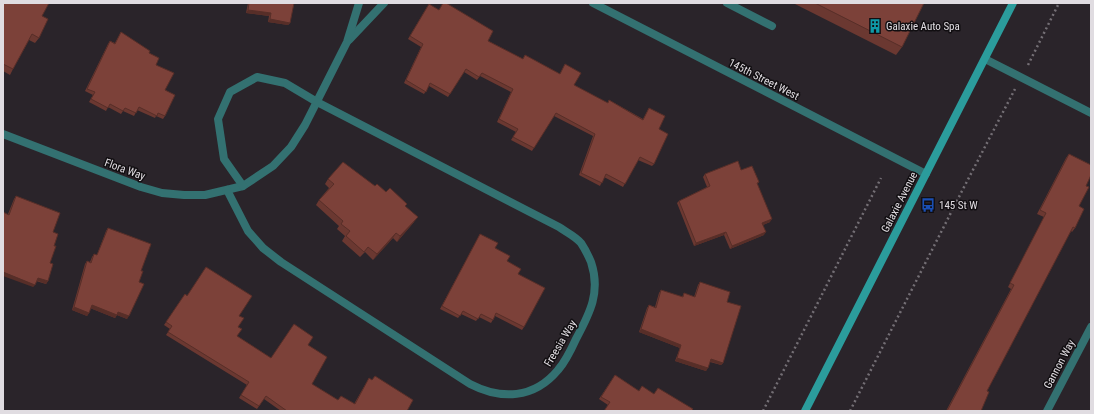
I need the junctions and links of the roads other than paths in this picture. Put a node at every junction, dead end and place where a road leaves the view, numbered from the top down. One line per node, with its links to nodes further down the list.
1 (359, 3): 7 (street, Flora Way)
2 (384, 3): 7 (street, Flora Way)
3 (593, 3): 12 (street, 145th Street West)
4 (727, 3): 6 (street)
5 (1014, 3): 8 (street, Galaxie Avenue)
6 (772, 26)
7 (347, 42): 9 (street, Flora Way)
8 (985, 59): 10 (street); 12 (street, Galaxie Avenue)
9 (317, 102): 13 (street, Flora Way); 13 (street); 14 (street, Freesia Way)
10 (1091, 113)
11 (3, 134): 14 (street, Flora Way)
12 (926, 174): 16 (street, Galaxie Avenue)
13 (243, 186): 14 (street, Flora Way)
14 (227, 190)
15 (1091, 327): 17 (street, Gannon Way)
16 (805, 411)
17 (1047, 411)

